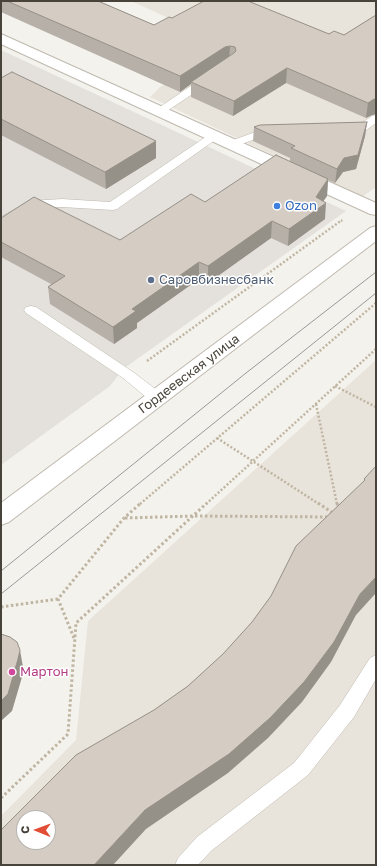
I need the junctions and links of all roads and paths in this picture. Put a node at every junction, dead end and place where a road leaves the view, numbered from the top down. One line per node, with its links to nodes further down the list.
1 (1, 38): 3 (street)
2 (216, 74): 3 (lane)
3 (160, 111): 7 (street)
4 (376, 118): 5 (lane)
5 (339, 128)
6 (282, 130): 8 (lane)
7 (214, 136): 8 (street); 10 (lane)
8 (232, 144): 9 (street)
9 (370, 207): 15 (path)
10 (1, 222)
11 (376, 232): 17 (street, Гордеевская улица)
12 (376, 303): 20 (path)
13 (32, 310): 15 (lane)
14 (376, 349): 16 (path)
15 (128, 375): 17 (lane)
16 (336, 386): 18 (path); 19 (path)
17 (157, 398): 22 (street, Гордеевская улица)
18 (316, 404): 21 (path); 21 (path)
19 (376, 407)
20 (217, 438): 21 (path); 25 (path)
21 (253, 462): 23 (path)
22 (1, 516)
23 (193, 516): 24 (path); 25 (path); 28 (path)
24 (332, 517)
25 (124, 518): 26 (path)
26 (58, 599): 27 (path); 28 (path)
27 (1, 607)
28 (75, 639): 30 (path)
29 (376, 663): 31 (lane)
30 (1, 798)
31 (185, 865)

